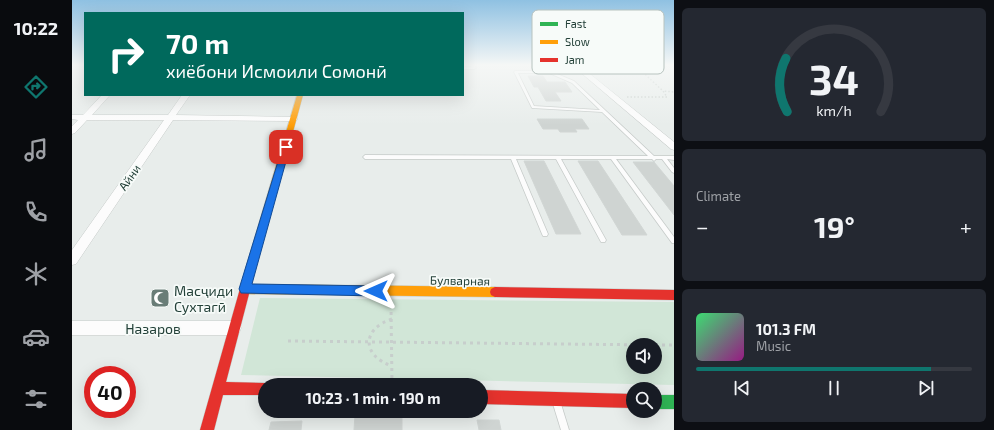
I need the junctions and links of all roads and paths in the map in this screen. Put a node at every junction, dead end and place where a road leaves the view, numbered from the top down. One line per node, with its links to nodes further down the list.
1 (522, 85): 11 (lane)
2 (576, 85): 11 (lane)
3 (600, 85): 10 (street)
4 (656, 85): 5 (path)
5 (663, 91): 6 (path); 10 (path)
6 (674, 92)
7 (105, 96): 13 (street)
8 (185, 96): 14 (street, Айни)
9 (300, 96): 15 (street)
10 (616, 98): 17 (street)
11 (604, 111): 23 (lane)
12 (72, 117): 13 (street)
13 (85, 117): 14 (street); 16 (street)
14 (170, 118): 15 (street); 29 (street, Айни)
15 (294, 118): 30 (street)
16 (72, 131)
17 (674, 147)
18 (365, 157): 19 (lane)
19 (513, 157): 20 (lane); 26 (lane)
20 (558, 157): 21 (lane); 27 (lane)
21 (613, 158): 23 (lane); 28 (lane)
22 (674, 158): 24 (lane)
23 (654, 159): 24 (lane)
24 (664, 159): 25 (lane)
25 (674, 170)
26 (545, 234)
27 (604, 240)
28 (674, 240)
29 (72, 260)
30 (245, 289): 31 (street, Булварная); 35 (street)
31 (390, 291): 32 (street, Булварная); 33 (path)
32 (674, 295)
33 (392, 319): 37 (path); 38 (path)
34 (72, 328): 35 (street, Назаров)
35 (234, 328): 44 (street)
36 (288, 341): 37 (path)
37 (369, 341): 38 (path); 42 (path)
38 (392, 341): 39 (path); 42 (path)
39 (626, 345)
40 (662, 345): 41 (path)
41 (674, 345)
42 (392, 366): 43 (path)
43 (392, 378)
44 (218, 388): 45 (street); 51 (street)
45 (258, 390)
46 (488, 397): 47 (street)
47 (555, 399): 48 (street); 52 (lane)
48 (626, 401)
49 (662, 402): 50 (street)
50 (674, 402)
51 (207, 430)
52 (566, 430)

